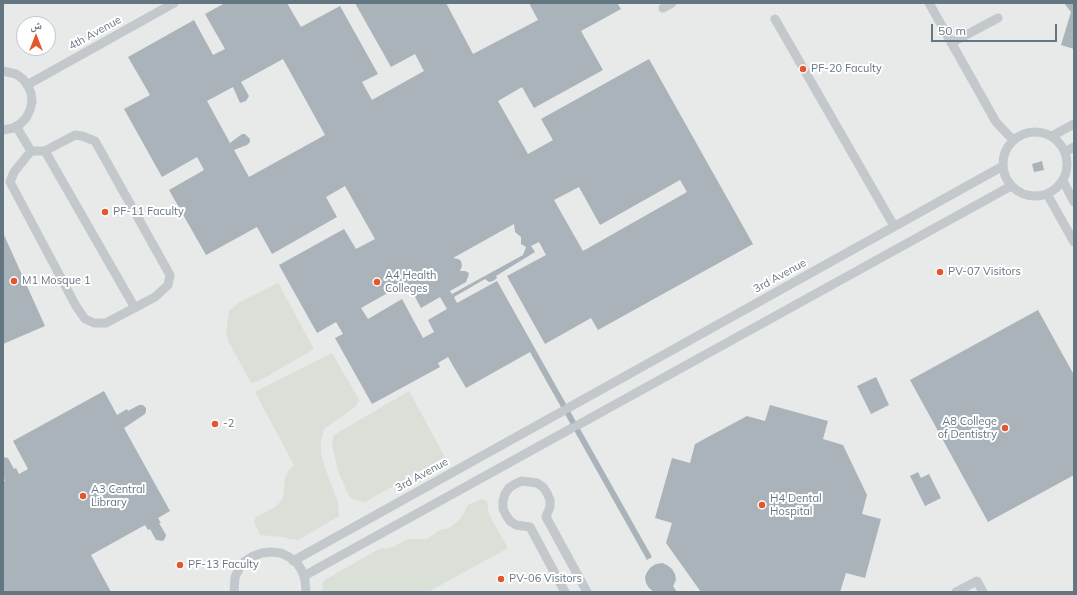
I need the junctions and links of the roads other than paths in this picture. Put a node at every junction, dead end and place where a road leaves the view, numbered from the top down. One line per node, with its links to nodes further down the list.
1 (174, 3): 7 (lane, 4th Avenue)
2 (929, 3): 5 (lane)
3 (998, 18): 5 (lane)
4 (775, 19): 22 (lane)
5 (951, 43): 12 (lane)
6 (3, 71): 7 (lane)
7 (28, 85): 9 (lane)
8 (1074, 124): 11 (lane)
9 (16, 126): 10 (lane); 14 (lane)
10 (3, 130)
11 (1052, 136): 12 (lane); 16 (lane)
12 (1013, 140): 17 (lane)
13 (1074, 147): 16 (lane)
14 (32, 151): 15 (lane); 24 (lane)
15 (45, 151): 24 (lane); 24 (lane)
16 (1065, 152): 18 (lane)
17 (1003, 166): 19 (lane); 22 (lane, 3rd Avenue)
18 (1063, 181): 20 (lane); 21 (lane)
19 (1011, 186): 20 (lane); 26 (lane)
20 (1047, 194): 23 (lane)
21 (1074, 202)
22 (894, 226): 25 (lane, 3rd Avenue)
23 (1074, 242)
24 (135, 308)
25 (293, 561): 26 (lane); 27 (lane)
26 (304, 576): 28 (lane)
27 (234, 592)
28 (306, 592)
29 (565, 592): 30 (lane)
30 (587, 592)
31 (956, 592): 32 (lane)
32 (983, 592)

